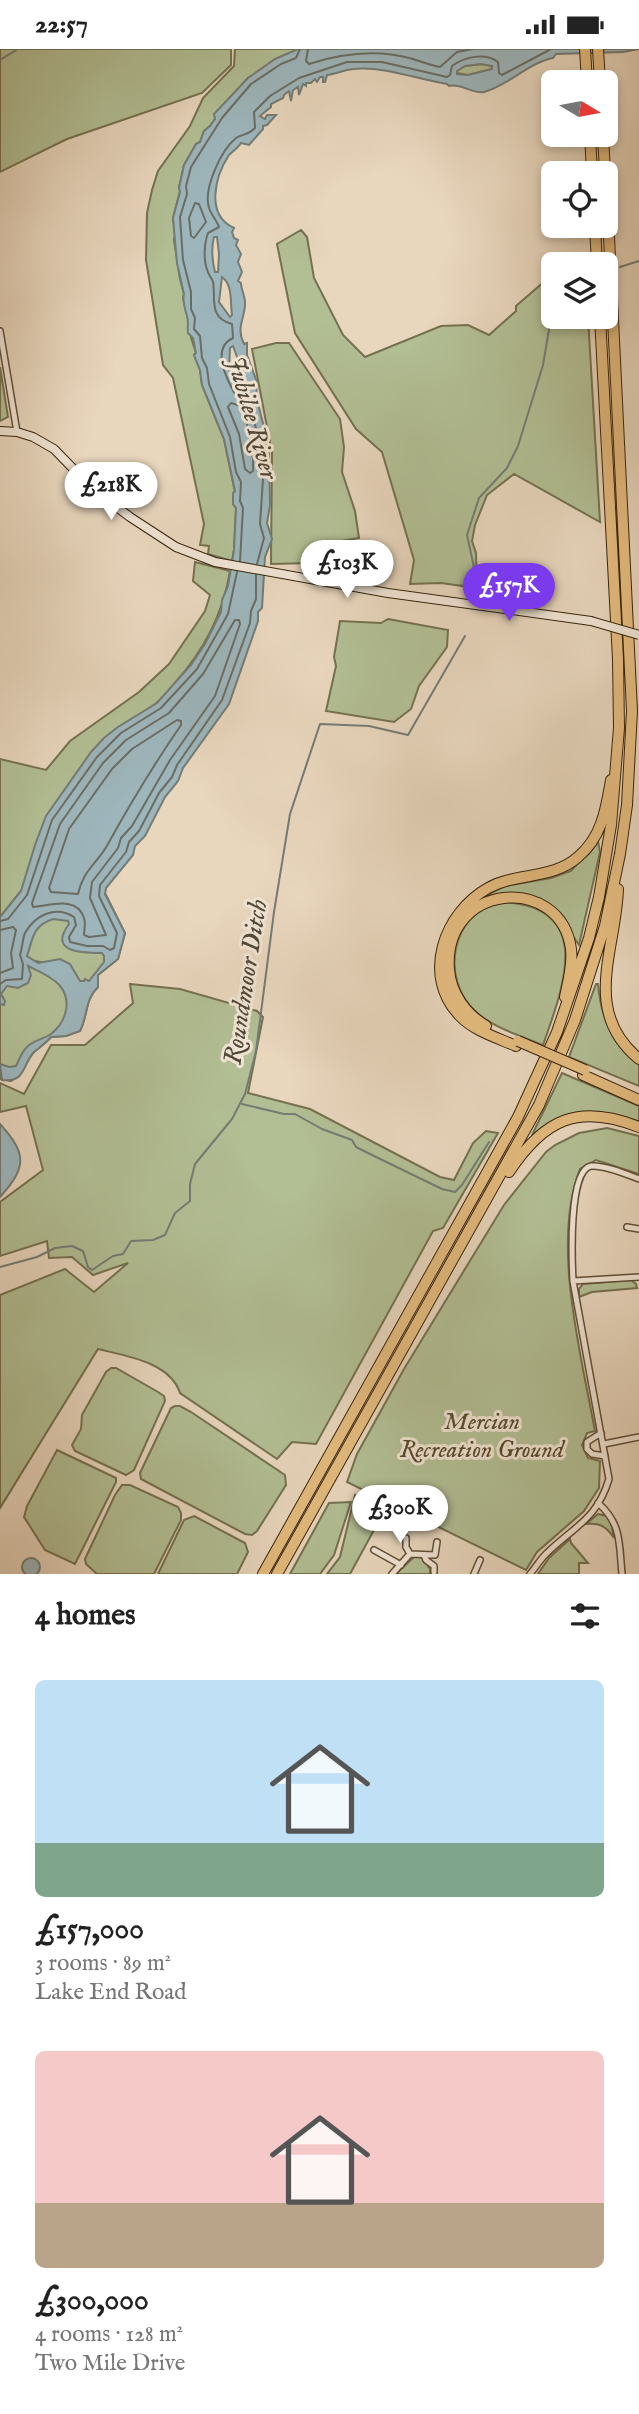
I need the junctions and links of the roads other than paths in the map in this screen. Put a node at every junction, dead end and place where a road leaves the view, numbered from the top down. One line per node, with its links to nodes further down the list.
1 (608, 238): 8 (highway)
2 (601, 329): 7 (highway)
3 (0, 331): 5 (street)
4 (0, 431): 5 (main road)
5 (17, 432): 6 (main road, bridge)
6 (639, 635)
7 (619, 728): 9 (highway); 10 (highway)
8 (620, 854): 11 (highway); 19 (highway)
9 (557, 1032): 10 (highway); 35 (highway)
10 (517, 1044): 12 (highway)
11 (639, 1059)
12 (584, 1073): 13 (highway); 14 (highway)
13 (639, 1093)
14 (639, 1100)
15 (639, 1127): 19 (highway)
16 (639, 1179): 21 (street)
17 (627, 1227): 18 (street)
18 (639, 1229)
19 (470, 1230): 36 (highway)
20 (639, 1277): 21 (street)
21 (573, 1281): 22 (street)
22 (601, 1433): 24 (street); 25 (street)
23 (639, 1437): 24 (street)
24 (604, 1444): 25 (street)
25 (606, 1456): 26 (street)
26 (598, 1503): 39 (street); 40 (street)
27 (406, 1538): 30 (street)
28 (437, 1542): 31 (street)
29 (374, 1550): 33 (street)
30 (410, 1554): 31 (street); 33 (street)
31 (424, 1555): 34 (street)
32 (480, 1560): 38 (street)
33 (401, 1565): 37 (street)
34 (433, 1572)
35 (263, 1574)
36 (277, 1574)
37 (392, 1574)
38 (474, 1574)
39 (530, 1574)
40 (622, 1574)

